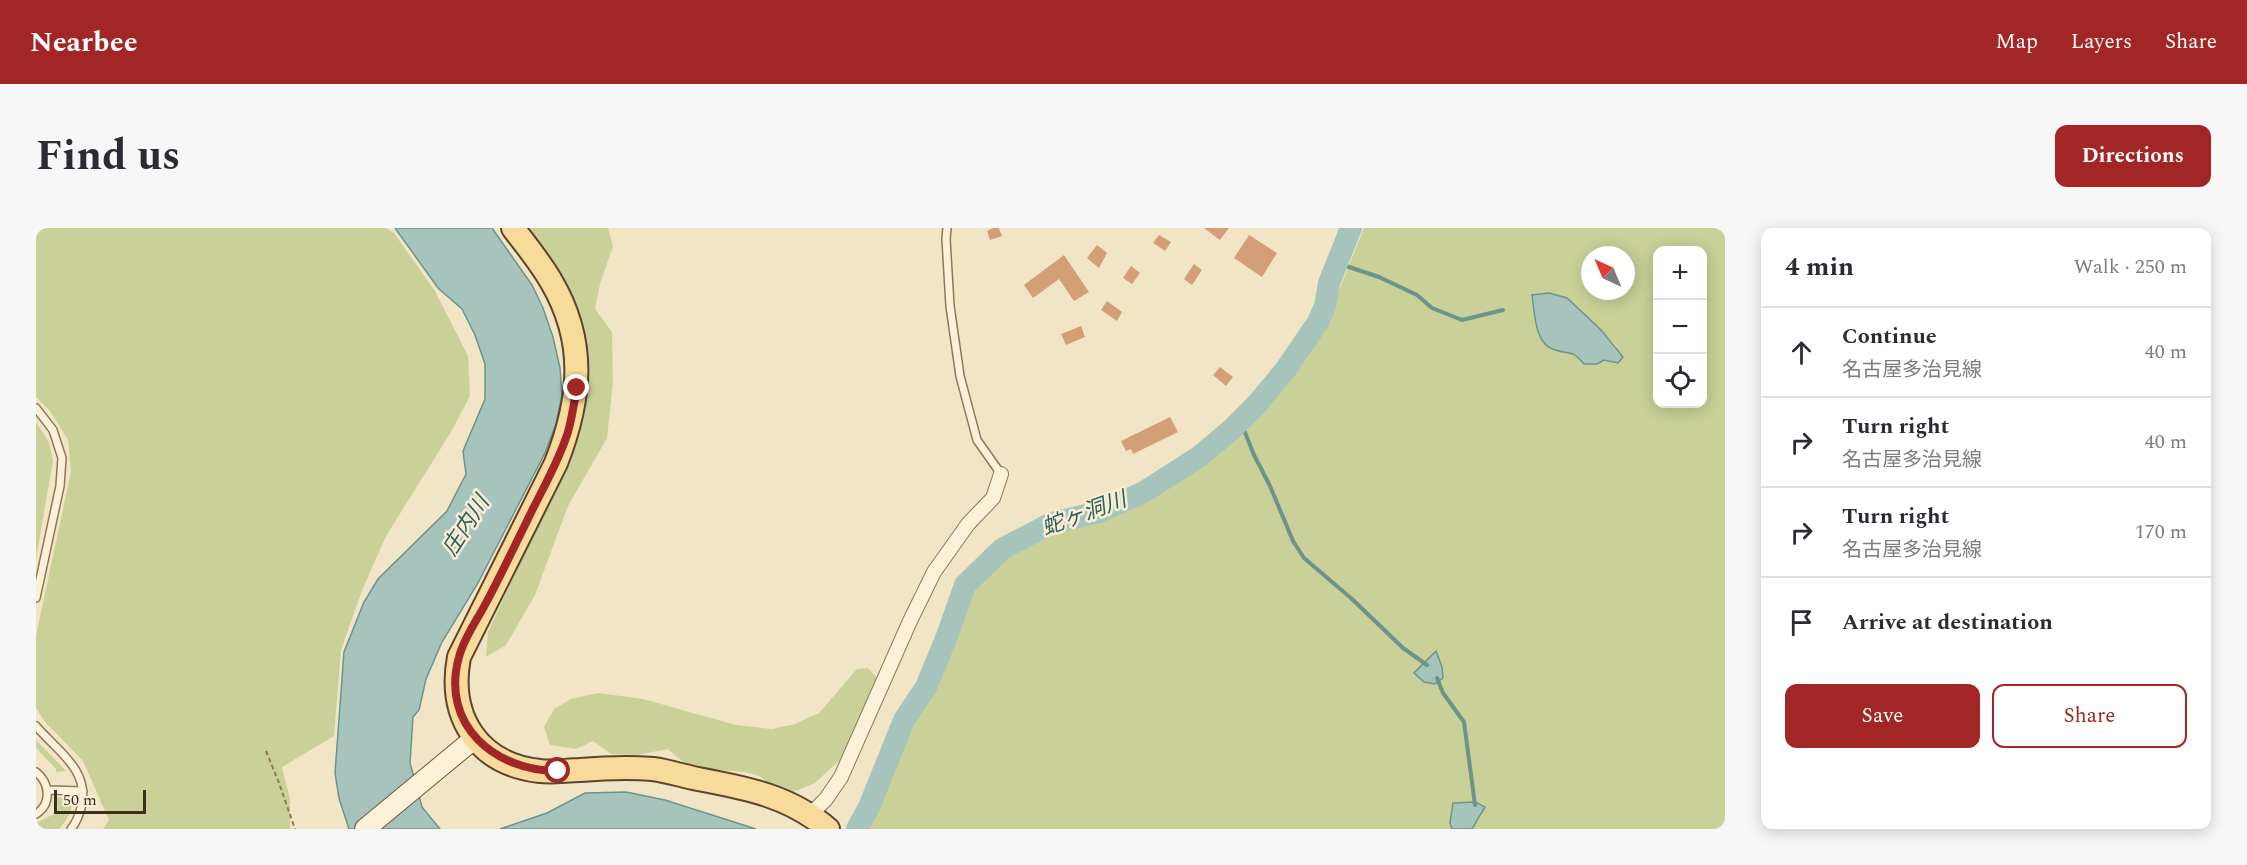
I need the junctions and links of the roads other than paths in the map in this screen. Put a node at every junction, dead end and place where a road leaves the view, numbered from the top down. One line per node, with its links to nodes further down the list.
1 (513, 228): 7 (main road)
2 (947, 228): 4 (lane)
3 (36, 408): 5 (lane)
4 (1001, 474): 12 (street)
5 (36, 598)
6 (36, 726): 10 (lane)
7 (475, 738): 12 (main road); 14 (street)
8 (36, 772): 9 (lane)
9 (48, 790): 10 (lane); 11 (lane)
10 (83, 791): 13 (lane)
11 (36, 814)
12 (819, 822)
13 (71, 829)
14 (365, 829)

